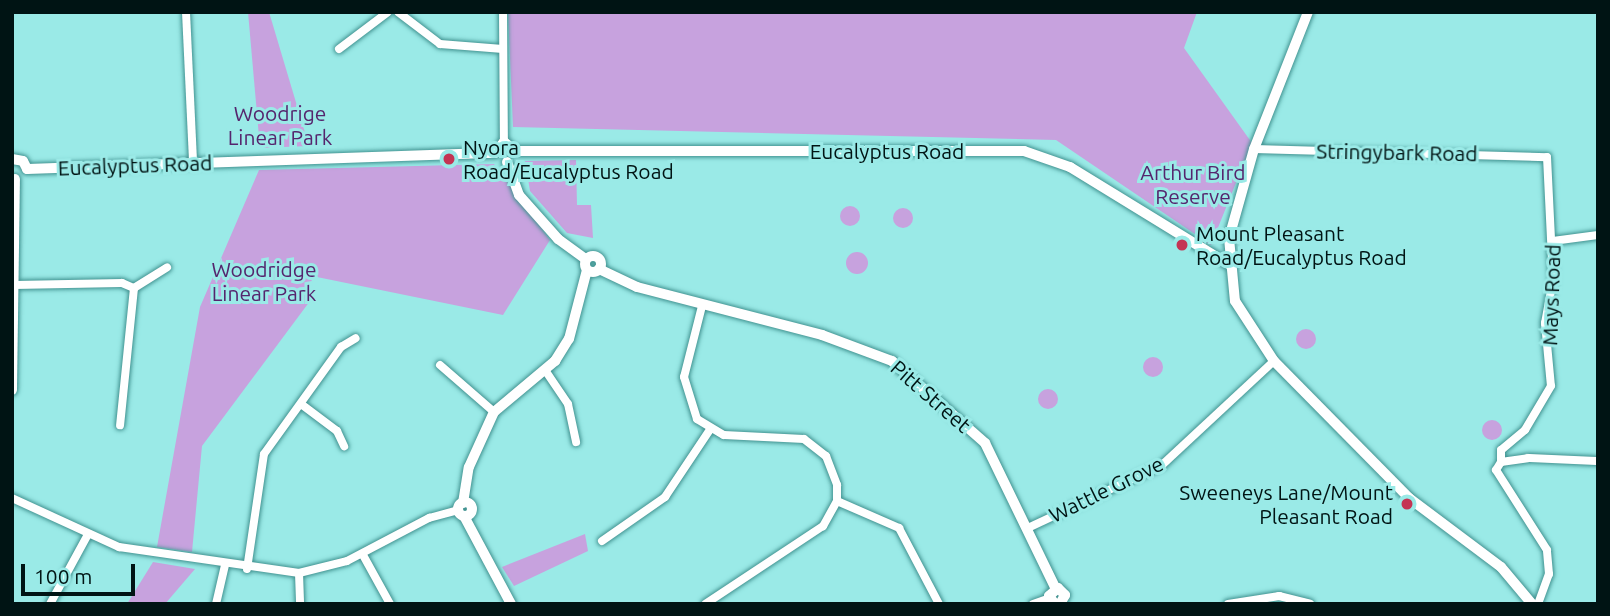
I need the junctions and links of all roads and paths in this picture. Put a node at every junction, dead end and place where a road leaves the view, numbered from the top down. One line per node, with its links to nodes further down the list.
1 (186, 12): 14 (street)
2 (388, 12): 6 (street)
3 (398, 12): 7 (street)
4 (503, 12): 7 (street)
5 (1308, 12): 9 (street)
6 (339, 49)
7 (503, 49): 8 (street)
8 (504, 142): 10 (street); 11 (street)
9 (1254, 149): 12 (street, Stringybark Road); 20 (street)
10 (515, 151): 15 (street); 20 (street, Eucalyptus Road)
11 (495, 153): 14 (street, Eucalyptus Road); 15 (street)
12 (1540, 154): 19 (street, Mays Road)
13 (13, 158): 16 (street)
14 (193, 162): 16 (street, Eucalyptus Road)
15 (507, 162): 21 (street)
16 (27, 169): 17 (street)
17 (14, 178): 24 (street)
18 (1598, 235): 19 (street)
19 (1553, 241): 39 (street, Mays Road)
20 (1228, 264): 28 (street)
21 (587, 265): 23 (street); 23 (street); 30 (street)
22 (167, 267): 25 (street)
23 (600, 269): 26 (street, Pitt Street)
24 (14, 285): 25 (street); 31 (street)
25 (134, 288): 34 (street)
26 (702, 306): 35 (street); 43 (street, Pitt Street)
27 (356, 338): 32 (street)
28 (1274, 361): 43 (street, Wattle Grove); 61 (street)
29 (440, 365): 33 (street)
30 (545, 370): 33 (street); 36 (street)
31 (12, 390)
32 (301, 404): 37 (street); 48 (street)
33 (494, 412): 42 (street)
34 (120, 425)
35 (709, 431): 41 (street); 45 (street)
36 (576, 442)
37 (344, 446)
38 (1598, 461): 39 (street)
39 (1501, 462): 62 (street)
40 (12, 498): 44 (street)
41 (837, 501): 56 (street); 57 (street)
42 (465, 509): 46 (street); 55 (street)
43 (1028, 527): 50 (street, Pitt Street)
44 (88, 536): 47 (street); 51 (street)
45 (601, 541)
46 (363, 555): 49 (street); 54 (street)
47 (225, 565): 48 (street); 52 (street)
48 (247, 569): 49 (street)
49 (299, 573): 53 (street)
50 (1055, 599): 58 (street)
51 (50, 604)
52 (216, 604)
53 (300, 604)
54 (390, 604)
55 (511, 604)
56 (705, 604)
57 (939, 604)
58 (1033, 604)
59 (1228, 604): 60 (street)
60 (1310, 604)
61 (1532, 604)
62 (1538, 604)

